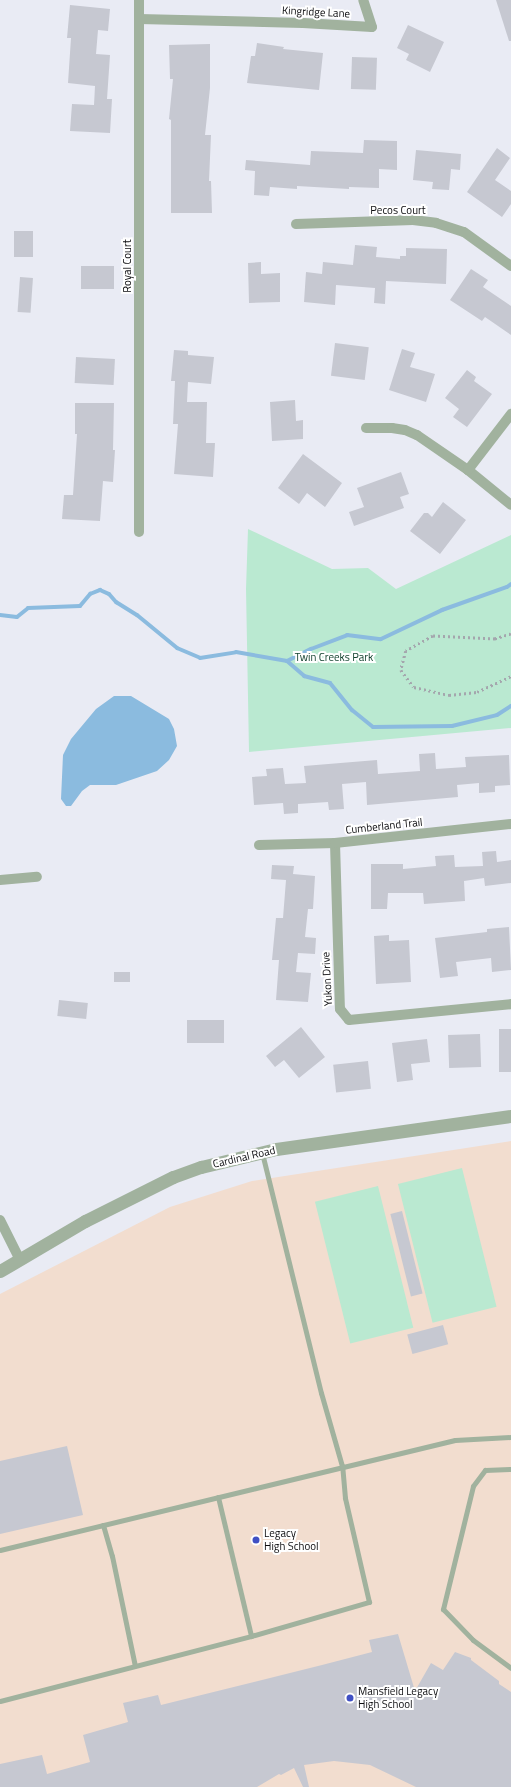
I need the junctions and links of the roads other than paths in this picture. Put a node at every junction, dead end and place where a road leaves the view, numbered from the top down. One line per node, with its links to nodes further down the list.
1 (139, 0): 3 (street, Royal Court)
2 (363, 0): 3 (street, Kingridge Lane)
3 (139, 19): 10 (street, Royal Court)
4 (296, 224): 5 (street, Pecos Court)
5 (511, 266)
6 (511, 414): 8 (street)
7 (366, 428): 8 (street)
8 (468, 470): 9 (street)
9 (511, 505)
10 (139, 532)
11 (511, 824): 12 (street, Cumberland Trail)
12 (335, 843): 13 (street, Cumberland Trail); 16 (street, Yukon Drive)
13 (259, 845)
14 (37, 877): 15 (street)
15 (0, 880)
16 (511, 1004)
17 (511, 1116): 18 (street, Cardinal Road)
18 (262, 1152): 20 (street, Cardinal Road); 23 (lane)
19 (0, 1220): 20 (street)
20 (20, 1260): 21 (street, Cardinal Road)
21 (0, 1271)
22 (511, 1437): 23 (lane)
23 (342, 1466): 25 (lane); 28 (lane)
24 (511, 1469): 30 (lane)
25 (218, 1497): 26 (lane); 28 (lane)
26 (103, 1525): 27 (lane); 29 (lane)
27 (0, 1550)
28 (251, 1636): 29 (lane)
29 (135, 1666): 31 (lane)
30 (511, 1668)
31 (0, 1701)

